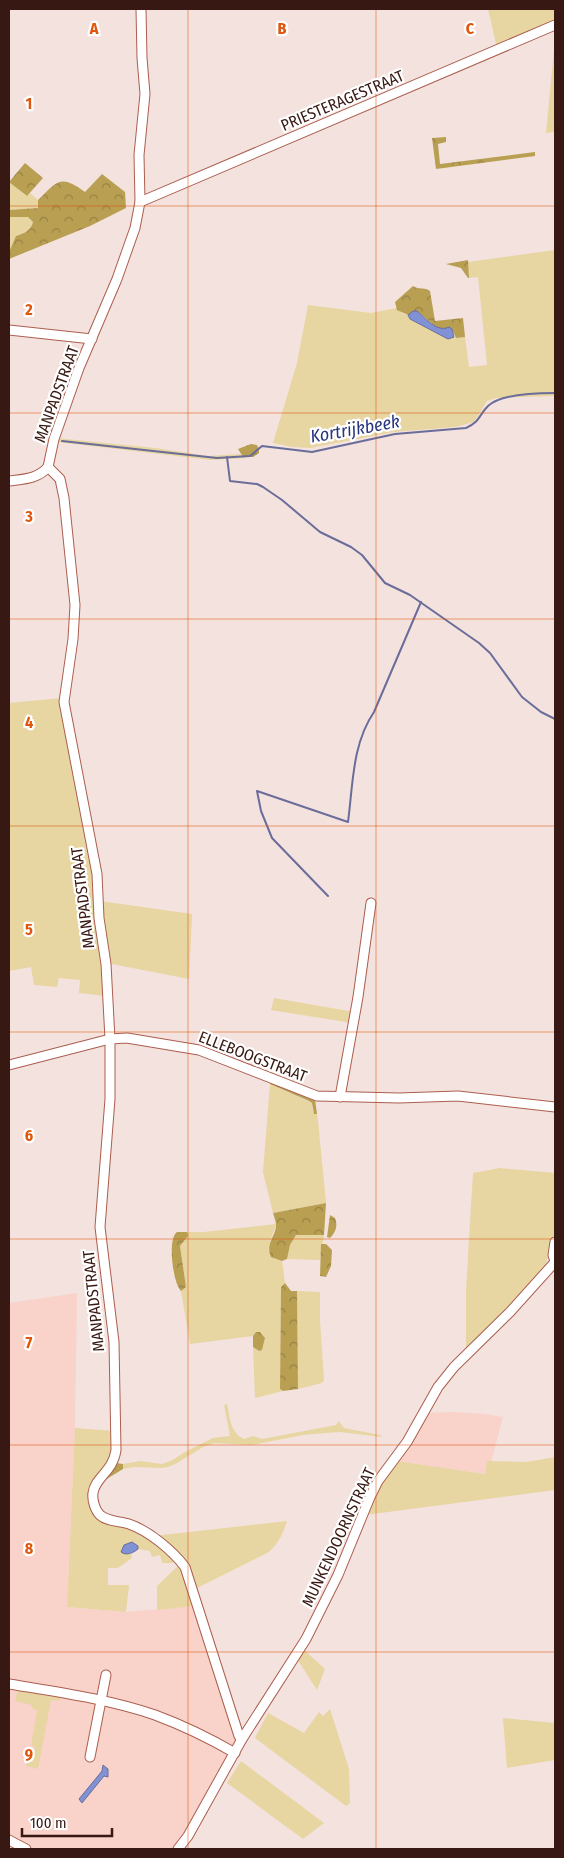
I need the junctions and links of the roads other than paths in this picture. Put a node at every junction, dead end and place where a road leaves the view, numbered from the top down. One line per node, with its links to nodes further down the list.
1 (142, 9): 3 (street, MANPADSTRAAT)
2 (555, 25): 3 (street, PRIESTERAGESTRAAT)
3 (140, 202): 5 (street, MANPADSTRAAT)
4 (9, 330): 5 (street)
5 (92, 339): 6 (street, MANPADSTRAAT)
6 (48, 467): 7 (street); 9 (street, MANPADSTRAAT)
7 (9, 481)
8 (371, 903): 11 (street)
9 (110, 1039): 10 (street, ELLEBOOGSTRAAT); 11 (street, ELLEBOOGSTRAAT); 18 (street, MANPADSTRAAT)
10 (9, 1065)
11 (340, 1097): 12 (street, ELLEBOOGSTRAAT)
12 (555, 1107)
13 (555, 1242): 14 (street)
14 (555, 1261): 18 (street, MUNKENDOORNSTRAAT)
15 (106, 1675): 17 (street)
16 (9, 1684): 17 (street)
17 (101, 1701): 19 (street); 20 (street)
18 (242, 1739): 19 (street, MUNKENDOORNSTRAAT)
19 (234, 1753): 23 (street, MUNKENDOORNSTRAAT)
20 (90, 1757)
21 (9, 1840): 22 (street)
22 (26, 1849)
23 (178, 1849)

